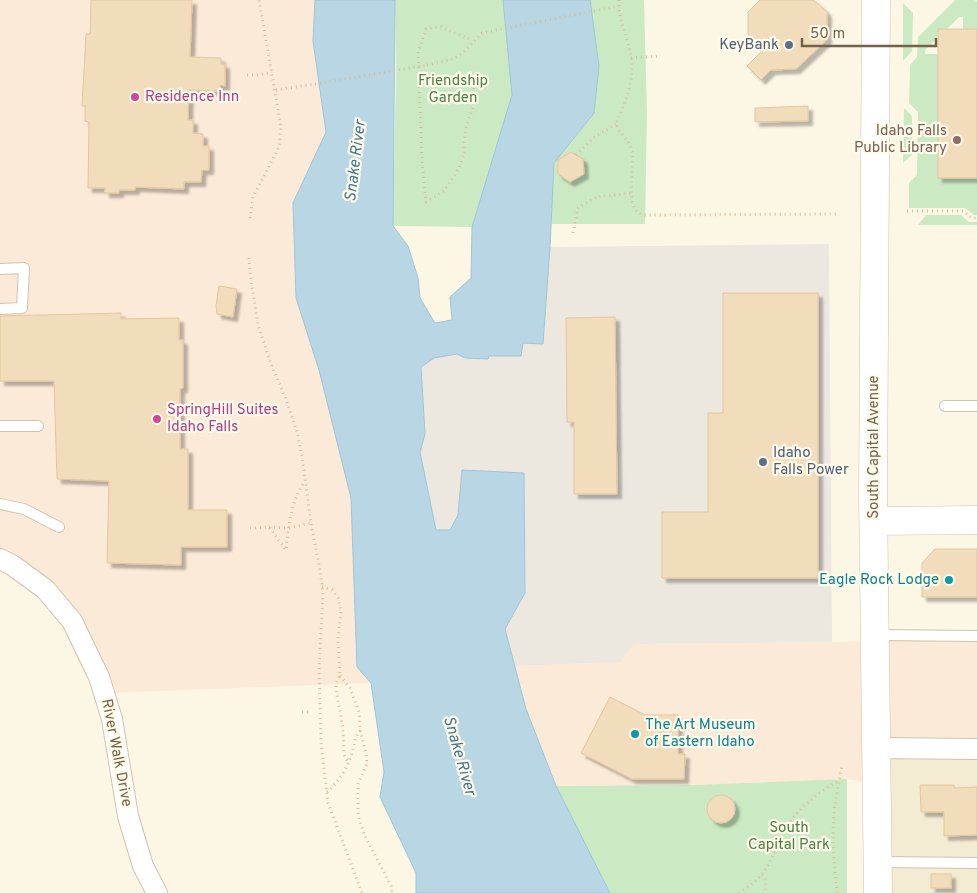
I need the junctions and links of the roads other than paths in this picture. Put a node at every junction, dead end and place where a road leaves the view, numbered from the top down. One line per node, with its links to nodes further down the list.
1 (876, 0): 9 (street, South Capital Avenue)
2 (0, 269): 3 (lane)
3 (0, 309)
4 (945, 406): 5 (lane)
5 (977, 406)
6 (0, 426): 7 (lane)
7 (38, 426)
8 (0, 504): 11 (lane)
9 (875, 520): 10 (street); 13 (street, South Capital Avenue)
10 (977, 520)
11 (58, 527)
12 (0, 559): 19 (street, River Walk Drive)
13 (876, 635): 14 (lane); 15 (street, South Capital Avenue)
14 (977, 636)
15 (878, 748): 16 (street); 17 (street, South Capital Avenue)
16 (977, 748)
17 (878, 862): 18 (lane); 20 (street, South Capital Avenue)
18 (977, 863)
19 (157, 893)
20 (878, 893)

